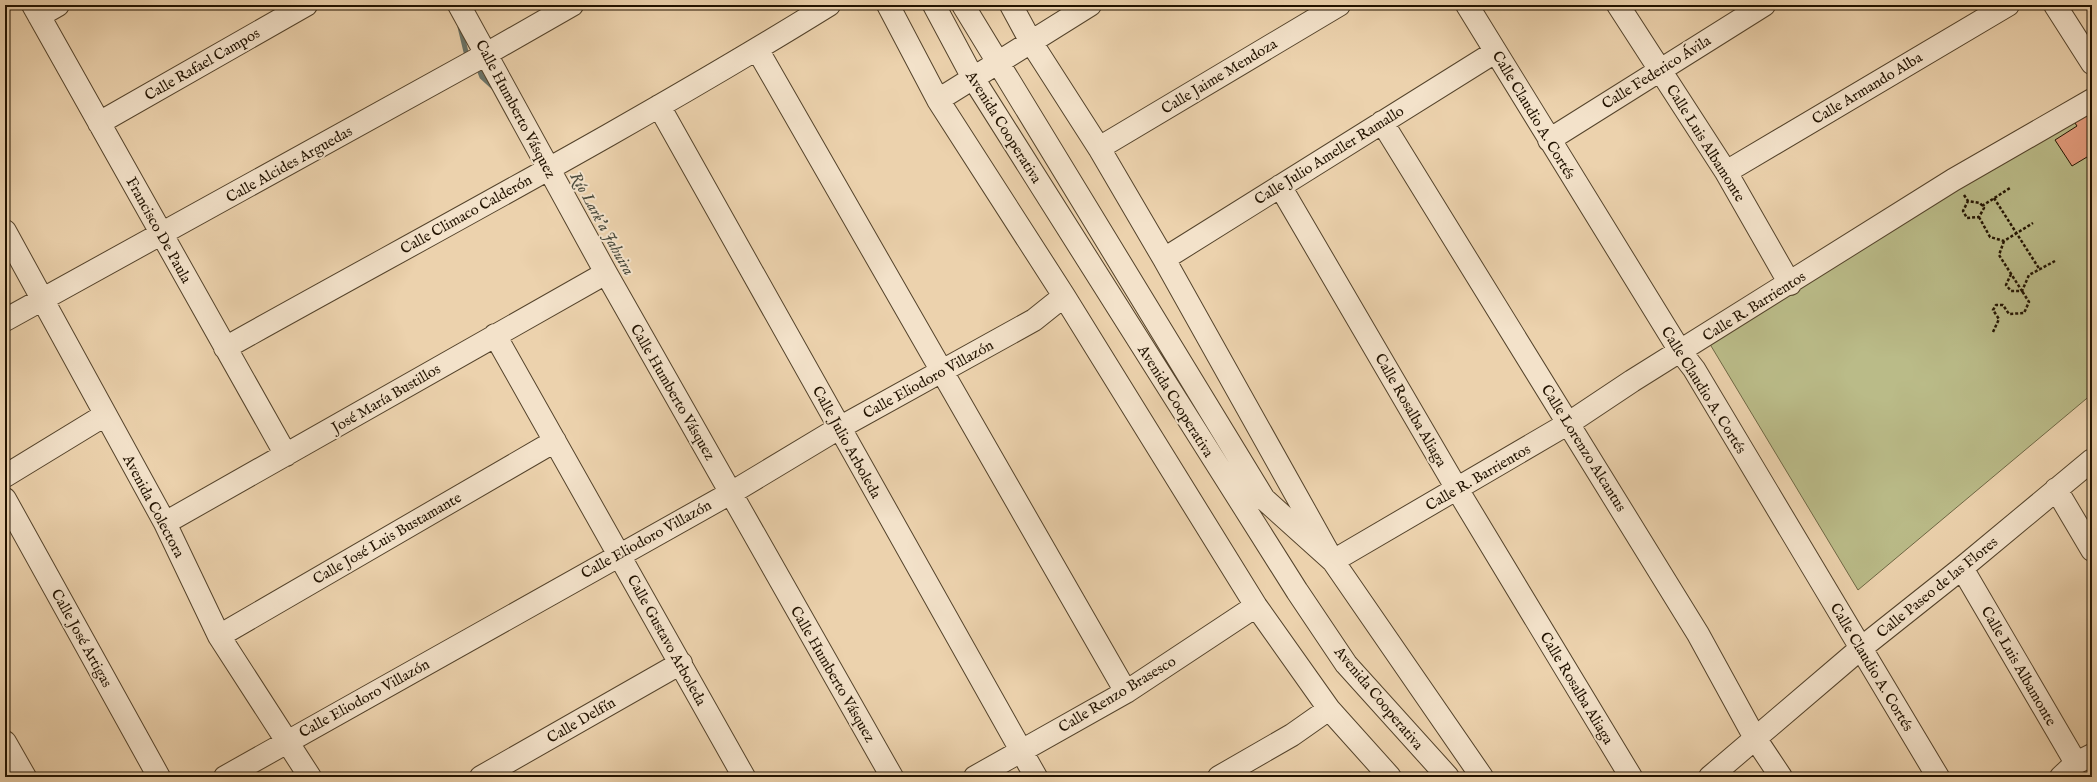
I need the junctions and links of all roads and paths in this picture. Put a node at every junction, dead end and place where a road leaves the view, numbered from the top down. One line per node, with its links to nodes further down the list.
1 (58, 5): 17 (street)
2 (306, 5): 30 (street, Calle Rafael Campos)
3 (458, 5): 21 (street, Calle Humberto Vásquez)
4 (572, 5): 21 (street, Calle Alcides Arguedas)
5 (829, 5): 19 (street, Calle Climaco Calderón)
6 (888, 5): 26 (street)
7 (934, 5): 25 (street, Avenida Cooperativa)
8 (963, 5): 22 (street)
9 (1011, 5): 18 (street)
10 (1090, 5): 18 (street)
11 (1339, 5): 32 (street, Calle Jaime Mendoza)
12 (1467, 5): 20 (street, Calle Claudio A. Cortés)
13 (1618, 5): 24 (street, Calle Luis Albamonte)
14 (1763, 5): 24 (street, Calle Federico Ávila)
15 (2008, 5): 34 (street, Calle Armando Alba)
16 (2055, 5): 23 (street)
17 (36, 10): 30 (street, Francisco De Paula)
18 (1031, 42): 22 (street); 32 (street)
19 (757, 50): 28 (street, Calle Climaco Calderón); 60 (street)
20 (1495, 52): 29 (street, Calle Julio Ameller Ramallo); 31 (street, Calle Claudio A. Cortés)
21 (486, 54): 33 (street, Calle Humberto Vásquez); 43 (street, Calle Alcides Arguedas)
22 (997, 63): 25 (street); 75 (street)
23 (2092, 63)
24 (1660, 70): 31 (street, Calle Federico Ávila); 34 (street, Calle Luis Albamonte)
25 (973, 78): 26 (street); 99 (street, Avenida Cooperativa)
26 (938, 100): 52 (street)
27 (2092, 100): 50 (street, Calle R. Barrientos)
28 (659, 106): 33 (street, Calle Climaco Calderón); 63 (street, Calle Julio Arboleda)
29 (1382, 122): 35 (street, Calle Julio Ameller Ramallo); 62 (street, Calle Lorenzo Alcantus)
30 (99, 123): 43 (street, Francisco De Paula)
31 (1549, 140): 59 (street, Calle Claudio A. Cortés)
32 (1099, 148): 45 (street)
33 (548, 168): 48 (street, Calle Humberto Vásquez); 58 (street, Calle Climaco Calderón)
34 (1726, 172): 50 (street, Calle Luis Albamonte)
35 (1280, 186): 45 (street, Calle Julio Ameller Ramallo); 68 (street, Calle Rosalba Aliaga)
36 (2010, 188): 37 (path)
37 (1994, 198): 38 (path); 42 (path)
38 (1982, 206): 39 (path); 39 (path)
39 (1979, 217): 44 (path)
40 (2033, 223): 42 (path)
41 (5, 231): 53 (street, Avenida Colectora)
42 (2017, 233): 44 (path); 47 (path)
43 (162, 234): 53 (street, Calle Alcides Arguedas); 58 (street, Francisco De Paula)
44 (2004, 241): 49 (path)
45 (1164, 259): 75 (street)
46 (2056, 261): 47 (path)
47 (2040, 270): 51 (path)
48 (606, 273): 57 (street, José María Bustillos); 70 (street, Calle Humberto Vásquez)
49 (2011, 274): 51 (path); 51 (path)
50 (1790, 284): 59 (street, Calle R. Barrientos)
51 (2022, 291): 54 (path); 56 (path)
52 (1064, 296): 60 (street, Calle Eliodoro Villazón); 77 (street)
53 (42, 299): 55 (street, Calle Alcides Arguedas); 61 (street, Avenida Colectora)
54 (2028, 300)
55 (5, 320)
56 (1993, 332)
57 (496, 335): 64 (street, Calle Gustavo Arboleda); 65 (street, José María Bustillos)
58 (225, 348): 65 (street, Francisco De Paula)
59 (1680, 352): 62 (street, Calle R. Barrientos); 79 (street, Calle Claudio A. Cortés)
60 (943, 371): 63 (street, Calle Eliodoro Villazón); 81 (street)
61 (105, 415): 67 (street); 72 (street, Avenida Colectora)
62 (1569, 423): 68 (street, Calle R. Barrientos); 83 (street, Calle Lorenzo Alcantus)
63 (839, 428): 70 (street, Calle Eliodoro Villazón); 86 (street, Calle Julio Arboleda)
64 (556, 441): 74 (street, Calle Gustavo Arboleda); 78 (street, Calle José Luis Bustamante)
65 (286, 455): 72 (street, José María Bustillos)
66 (2092, 460): 69 (street, Calle Paseo de las Flores)
67 (5, 476)
68 (1457, 489): 75 (street, Calle R. Barrientos); 101 (street, Calle Rosalba Aliaga)
69 (2056, 489): 73 (street); 76 (street, Calle Paseo de las Flores)
70 (730, 492): 74 (street, Calle Eliodoro Villazón); 94 (street, Calle Humberto Vásquez)
71 (5, 499): 90 (street, Calle José Artigas)
72 (165, 523): 78 (street, Avenida Colectora)
73 (2092, 550)
74 (619, 555): 80 (street, Calle Gustavo Arboleda); 84 (street, Calle Eliodoro Villazón)
75 (1333, 561): 100 (street)
76 (1962, 568): 79 (street, Calle Paseo de las Flores); 87 (street, Calle Luis Albamonte)
77 (1256, 606): 81 (street, Calle Renzo Brasesco); 82 (street)
78 (219, 636): 84 (street, Avenida Colectora)
79 (1860, 649): 83 (street, Calle Paseo de las Flores); 104 (street, Calle Claudio A. Cortés)
80 (681, 663): 88 (street, Calle Gustavo Arboleda); 93 (street, Calle Delfín)
81 (1126, 692): 86 (street, Calle Renzo Brasesco)
82 (1329, 709): 97 (street); 98 (street)
83 (1755, 738): 102 (street, Calle Paseo de las Flores); 103 (street, Calle Lorenzo Alcantus)
84 (288, 741): 91 (street, Calle Eliodoro Villazón); 92 (street, Avenida Colectora)
85 (6, 746): 89 (street)
86 (1021, 751): 95 (street, Calle Renzo Brasesco); 96 (street, Calle Julio Arboleda)
87 (2076, 765)
88 (736, 774)
89 (25, 777)
90 (159, 777)
91 (225, 777)
92 (310, 777)
93 (481, 777)
94 (892, 777)
95 (975, 777)
96 (1036, 777)
97 (1219, 777)
98 (1390, 777)
99 (1448, 777)
100 (1482, 777)
101 (1631, 777)
102 (1710, 777)
103 (1781, 777)
104 (1938, 777)

